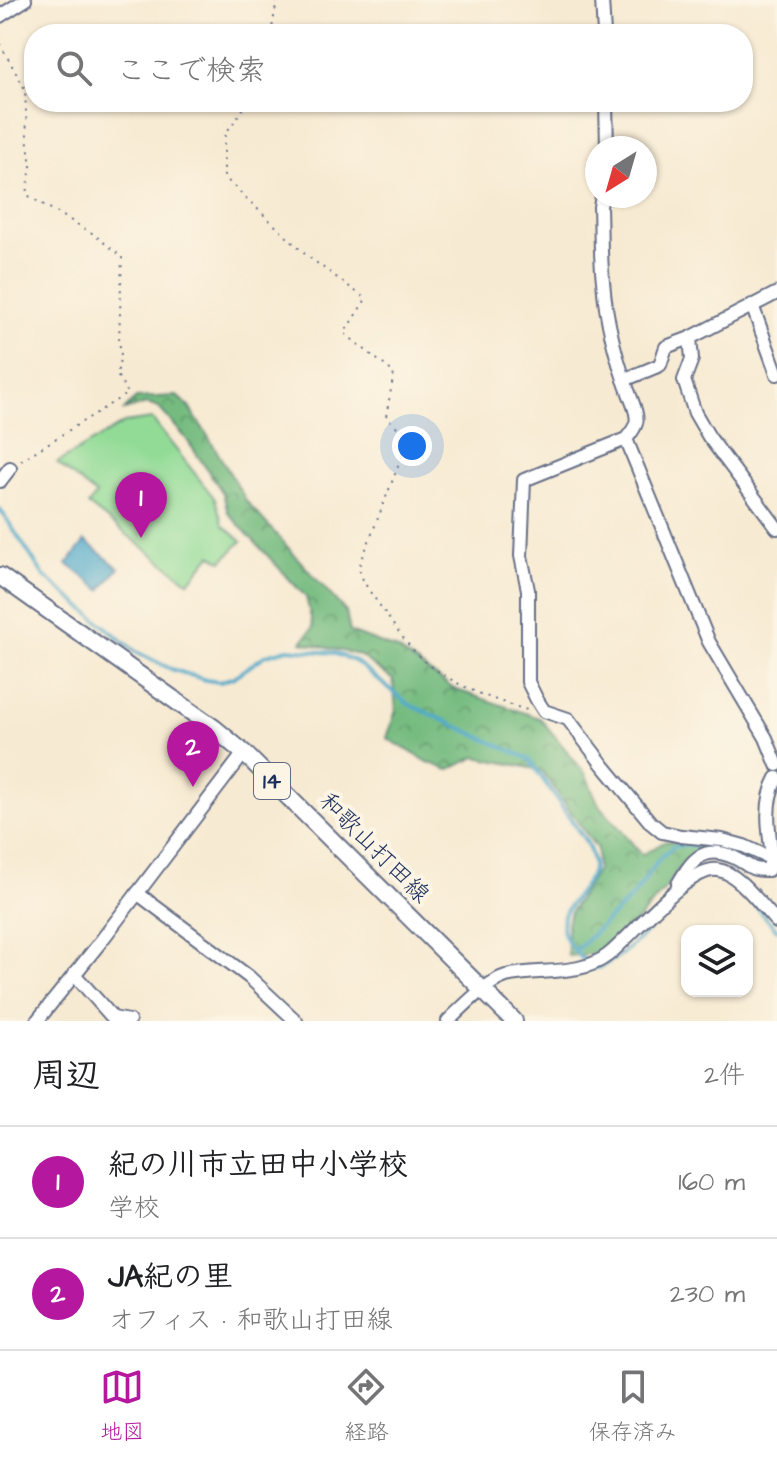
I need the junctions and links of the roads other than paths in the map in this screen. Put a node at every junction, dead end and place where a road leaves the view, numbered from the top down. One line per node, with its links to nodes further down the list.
1 (25, 0): 3 (street)
2 (602, 0): 4 (street)
3 (0, 16)
4 (603, 24)
5 (606, 112): 6 (street)
6 (607, 136)
7 (600, 208): 12 (street)
8 (777, 293): 9 (street)
9 (752, 305): 10 (street); 11 (street)
10 (690, 338): 12 (street); 16 (street)
11 (777, 374)
12 (624, 380): 13 (street)
13 (626, 439): 19 (street); 21 (street)
14 (10, 468): 15 (street)
15 (0, 481)
16 (777, 528)
17 (0, 576): 18 (main road, 和歌山打田線 / 14)
18 (244, 753): 22 (street); 26 (main road, 和歌山打田線 / 14)
19 (777, 765)
20 (777, 778): 21 (street)
21 (772, 859): 23 (street)
22 (137, 893): 25 (street); 29 (street)
23 (673, 893): 24 (street); 26 (street)
24 (777, 922)
25 (74, 974): 27 (street); 28 (street)
26 (483, 990): 30 (street); 31 (main road, 和歌山打田線 / 14)
27 (37, 1021)
28 (129, 1021)
29 (296, 1021)
30 (448, 1021)
31 (514, 1021)

